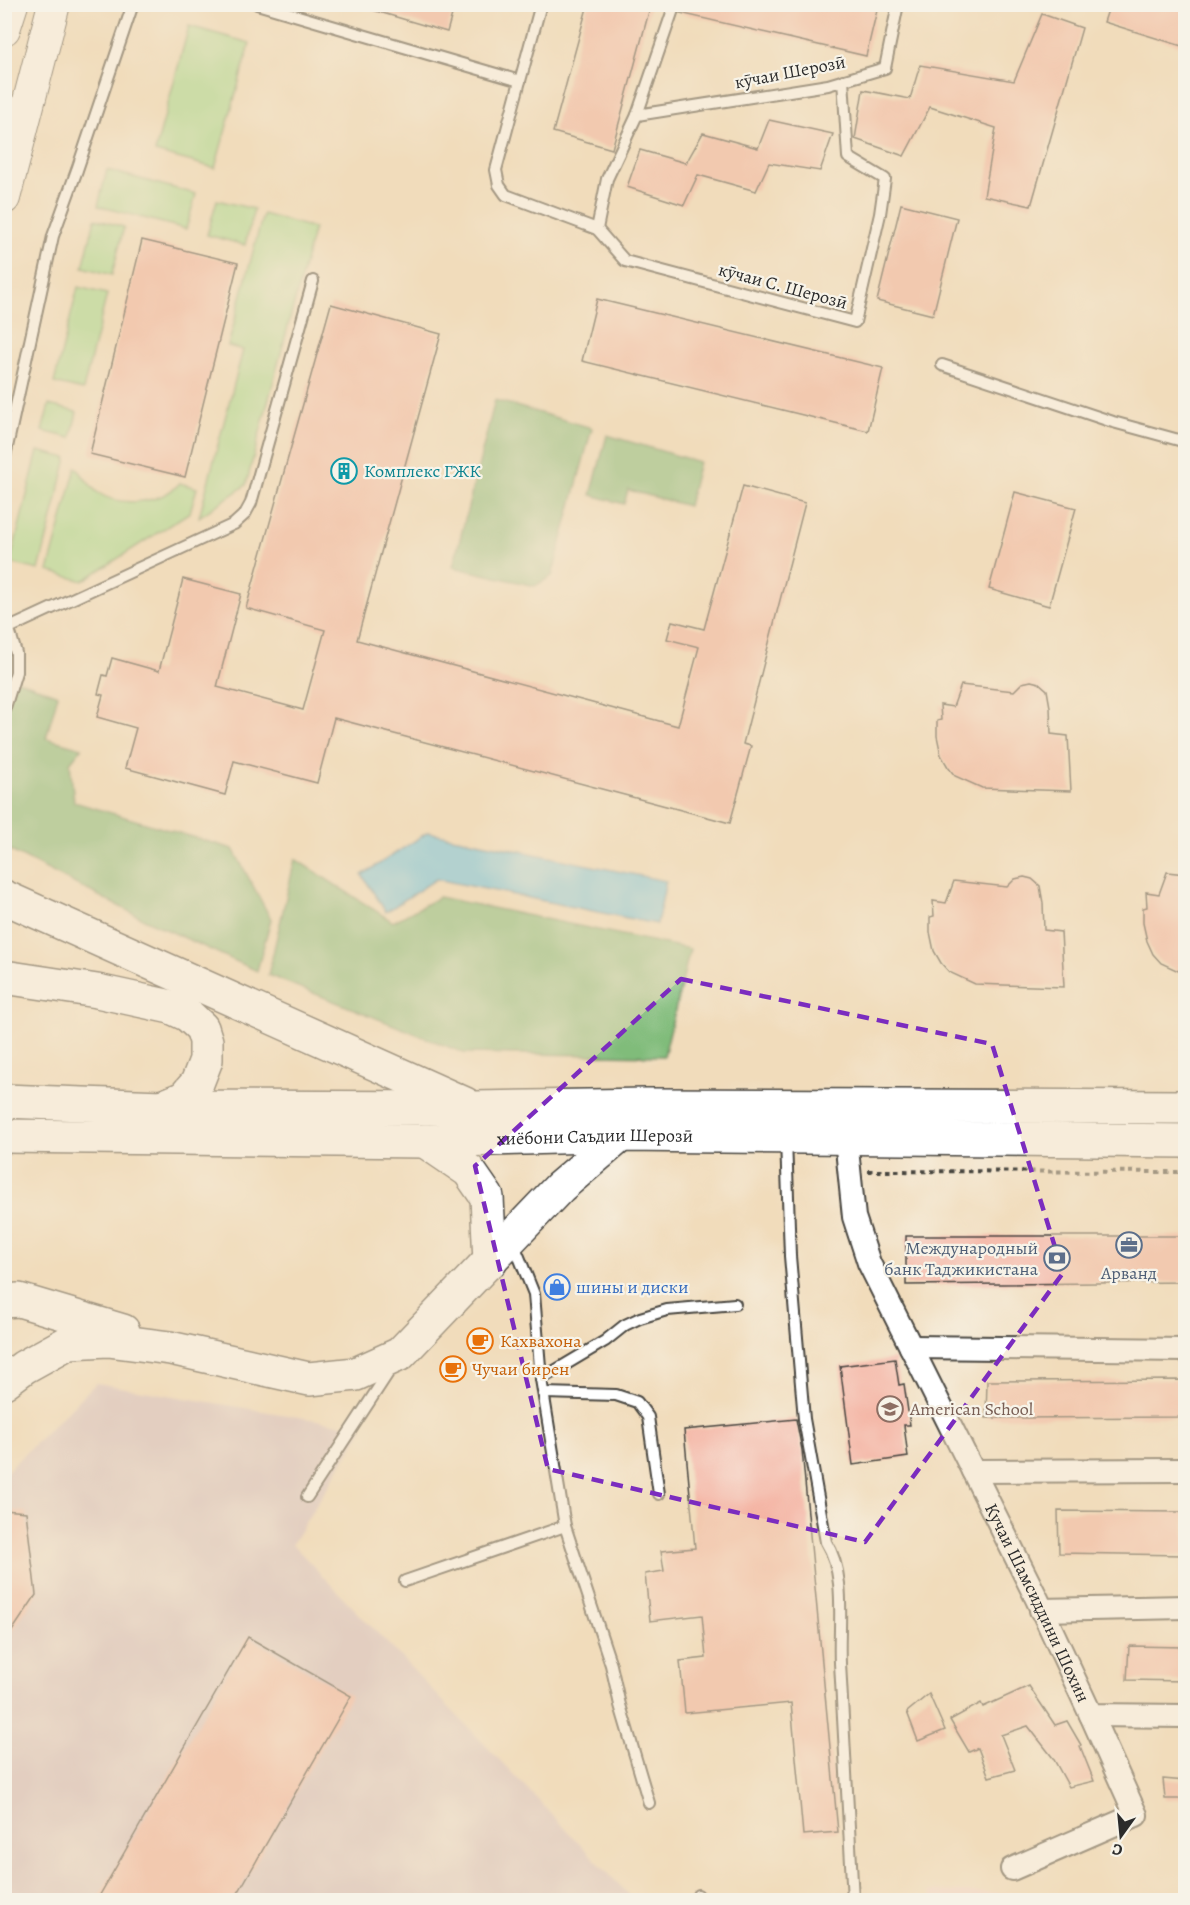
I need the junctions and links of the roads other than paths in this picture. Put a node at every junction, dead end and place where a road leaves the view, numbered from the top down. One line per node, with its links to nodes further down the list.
1 (12, 4): 8 (main road)
2 (54, 4): 12 (main road)
3 (133, 4): 16 (lane)
4 (257, 4): 10 (lane)
5 (541, 4): 10 (lane)
6 (675, 4): 11 (lane)
7 (898, 4): 9 (lane, кӯчаи Шерозӣ)
8 (4, 29)
9 (843, 80): 11 (lane, кӯчаи Шерозӣ); 13 (lane, кӯчаи С. Шерозӣ)
10 (520, 81): 13 (lane)
11 (637, 115): 13 (lane)
12 (4, 198)
13 (597, 229)
14 (313, 281): 20 (lane)
15 (942, 365): 17 (lane)
16 (9, 418): 18 (lane)
17 (1185, 442)
18 (4, 461)
19 (4, 613): 20 (lane)
20 (9, 628): 21 (lane)
21 (4, 711)
22 (4, 897): 27 (highway)
23 (4, 977): 25 (highway)
24 (4, 1101): 25 (highway, хиёбони Саъдии Шерозӣ)
25 (162, 1107): 27 (highway, хиёбони Саъдии Шерозӣ)
26 (1185, 1107): 27 (highway, хиёбони Саъдии Шерозӣ)
27 (475, 1108)
28 (621, 1135): 30 (highway, хиёбони Саъдии Шерозӣ); 33 (highway, хиёбони Саъдии Шерозӣ); 34 (highway)
29 (4, 1136): 33 (highway, хиёбони Саъдии Шерозӣ)
30 (786, 1138): 31 (highway, хиёбони Саъдии Шерозӣ); 56 (lane)
31 (846, 1139): 32 (highway, хиёбони Саъдии Шерозӣ); 37 (street, Кучаи Шамсиддини Шохин)
32 (1185, 1141)
33 (425, 1142): 34 (highway)
34 (501, 1250): 40 (highway); 41 (lane)
35 (4, 1301): 38 (highway)
36 (735, 1304): 41 (lane)
37 (911, 1347): 39 (street); 45 (street, Кучаи Шамсиддини Шохин)
38 (170, 1348): 40 (highway); 42 (highway)
39 (1185, 1350)
40 (400, 1354): 47 (lane)
41 (541, 1379): 43 (lane)
42 (4, 1382)
43 (544, 1393): 46 (lane); 48 (lane)
44 (1185, 1470): 45 (street)
45 (973, 1471): 51 (street, Кучаи Шамсиддини Шохин)
46 (659, 1494)
47 (308, 1497)
48 (565, 1526): 49 (lane); 54 (lane)
49 (405, 1581)
50 (1185, 1607): 51 (street)
51 (1041, 1610): 52 (street, Кучаи Шамсиддини Шохин)
52 (1091, 1715): 53 (street, Кучаи Шамсиддини Шохин); 55 (street)
53 (1185, 1716)
54 (649, 1803)
55 (1012, 1869)
56 (853, 1900)

